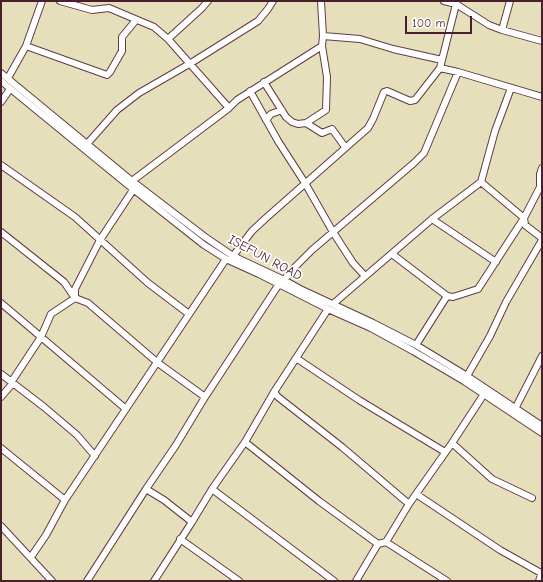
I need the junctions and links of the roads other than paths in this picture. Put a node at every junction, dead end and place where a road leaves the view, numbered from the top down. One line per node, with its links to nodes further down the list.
1 (42, 1): 14 (street)
2 (60, 1): 9 (street)
3 (208, 1): 12 (street)
4 (274, 1): 17 (street)
5 (321, 1): 11 (street)
6 (444, 1): 8 (street)
7 (510, 1): 10 (street)
8 (456, 3): 10 (street); 16 (street)
9 (136, 20): 12 (street); 14 (street)
10 (502, 30): 13 (street)
11 (323, 36): 15 (street); 16 (street)
12 (168, 39): 17 (street)
13 (542, 41)
14 (26, 46): 21 (street)
15 (322, 46): 23 (street); 32 (street)
16 (442, 60): 18 (street)
17 (191, 63): 29 (street); 33 (street)
18 (440, 68): 19 (street); 34 (street)
19 (458, 72): 24 (street); 43 (street)
20 (1, 73): 21 (street, ISEFUN ROAD)
21 (8, 78): 33 (street, ISEFUN ROAD)
22 (1, 81): 25 (street, ISEFUN ROAD)
23 (264, 82): 26 (street); 30 (street)
24 (511, 88): 27 (street); 37 (street)
25 (10, 89): 28 (street); 39 (street, ISEFUN ROAD)
26 (250, 91): 29 (street); 31 (street)
27 (542, 97)
28 (1, 102)
29 (230, 108): 39 (street)
30 (282, 110): 31 (street); 32 (street)
31 (266, 120): 38 (street)
32 (306, 123): 34 (street)
33 (88, 144): 39 (street, ISEFUN ROAD)
34 (345, 147): 38 (street)
35 (1, 165): 45 (street)
36 (542, 168): 40 (street)
37 (481, 182): 40 (street); 41 (street)
38 (305, 183): 43 (street); 47 (street)
39 (134, 185): 45 (street); 47 (street, ISEFUN ROAD); 48 (street, ISEFUN ROAD)
40 (524, 218): 44 (street); 49 (street)
41 (432, 219): 46 (street); 49 (street)
42 (1, 232): 54 (street)
43 (333, 232): 50 (street); 51 (street)
44 (542, 239): 65 (street)
45 (100, 240): 54 (street); 58 (street)
46 (392, 254): 50 (street); 53 (street)
47 (233, 256): 51 (street, ISEFUN ROAD)
48 (226, 259): 52 (street, ISEFUN ROAD); 58 (street)
49 (496, 262): 53 (street)
50 (364, 276): 56 (street)
51 (284, 280): 56 (street, ISEFUN ROAD)
52 (279, 284): 57 (street, ISEFUN ROAD); 69 (street)
53 (447, 296): 60 (street)
54 (75, 298): 59 (street); 63 (street)
55 (1, 302): 59 (street)
56 (333, 304): 60 (street, ISEFUN ROAD)
57 (328, 309): 62 (street); 68 (street, ISEFUN ROAD)
58 (189, 314): 63 (street)
59 (41, 337): 66 (street); 72 (street)
60 (416, 346): 65 (street, ISEFUN ROAD)
61 (542, 356): 71 (street)
62 (296, 358): 67 (street); 78 (street)
63 (158, 363): 69 (street); 72 (street)
64 (1, 374): 66 (street)
65 (468, 376): 71 (street, ISEFUN ROAD)
66 (12, 384): 70 (street); 79 (street)
67 (274, 392): 75 (street); 85 (street)
68 (484, 394): 74 (street, ISEFUN ROAD); 76 (street)
69 (206, 396): 80 (street)
70 (1, 397)
71 (516, 407): 73 (street, ISEFUN ROAD)
72 (126, 409): 79 (street)
73 (542, 426)
74 (542, 433)
75 (245, 442): 81 (street); 90 (street)
76 (452, 443): 78 (street); 83 (street)
77 (1, 448): 84 (street)
78 (445, 452): 82 (street)
79 (95, 456): 84 (street)
80 (146, 488): 86 (street); 94 (street)
81 (212, 489): 86 (street); 97 (street)
82 (416, 494): 85 (street); 92 (street)
83 (532, 498)
84 (66, 500): 91 (street)
85 (409, 504): 89 (street)
86 (192, 522): 88 (street)
87 (1, 526): 91 (street)
88 (180, 539): 95 (street); 96 (street)
89 (386, 542): 90 (street); 99 (street)
90 (378, 544): 98 (street)
91 (31, 557): 93 (street)
92 (542, 573): 100 (street)
93 (52, 581)
94 (87, 581)
95 (154, 581)
96 (239, 581)
97 (334, 581)
98 (356, 581)
99 (447, 581)
100 (539, 581)

